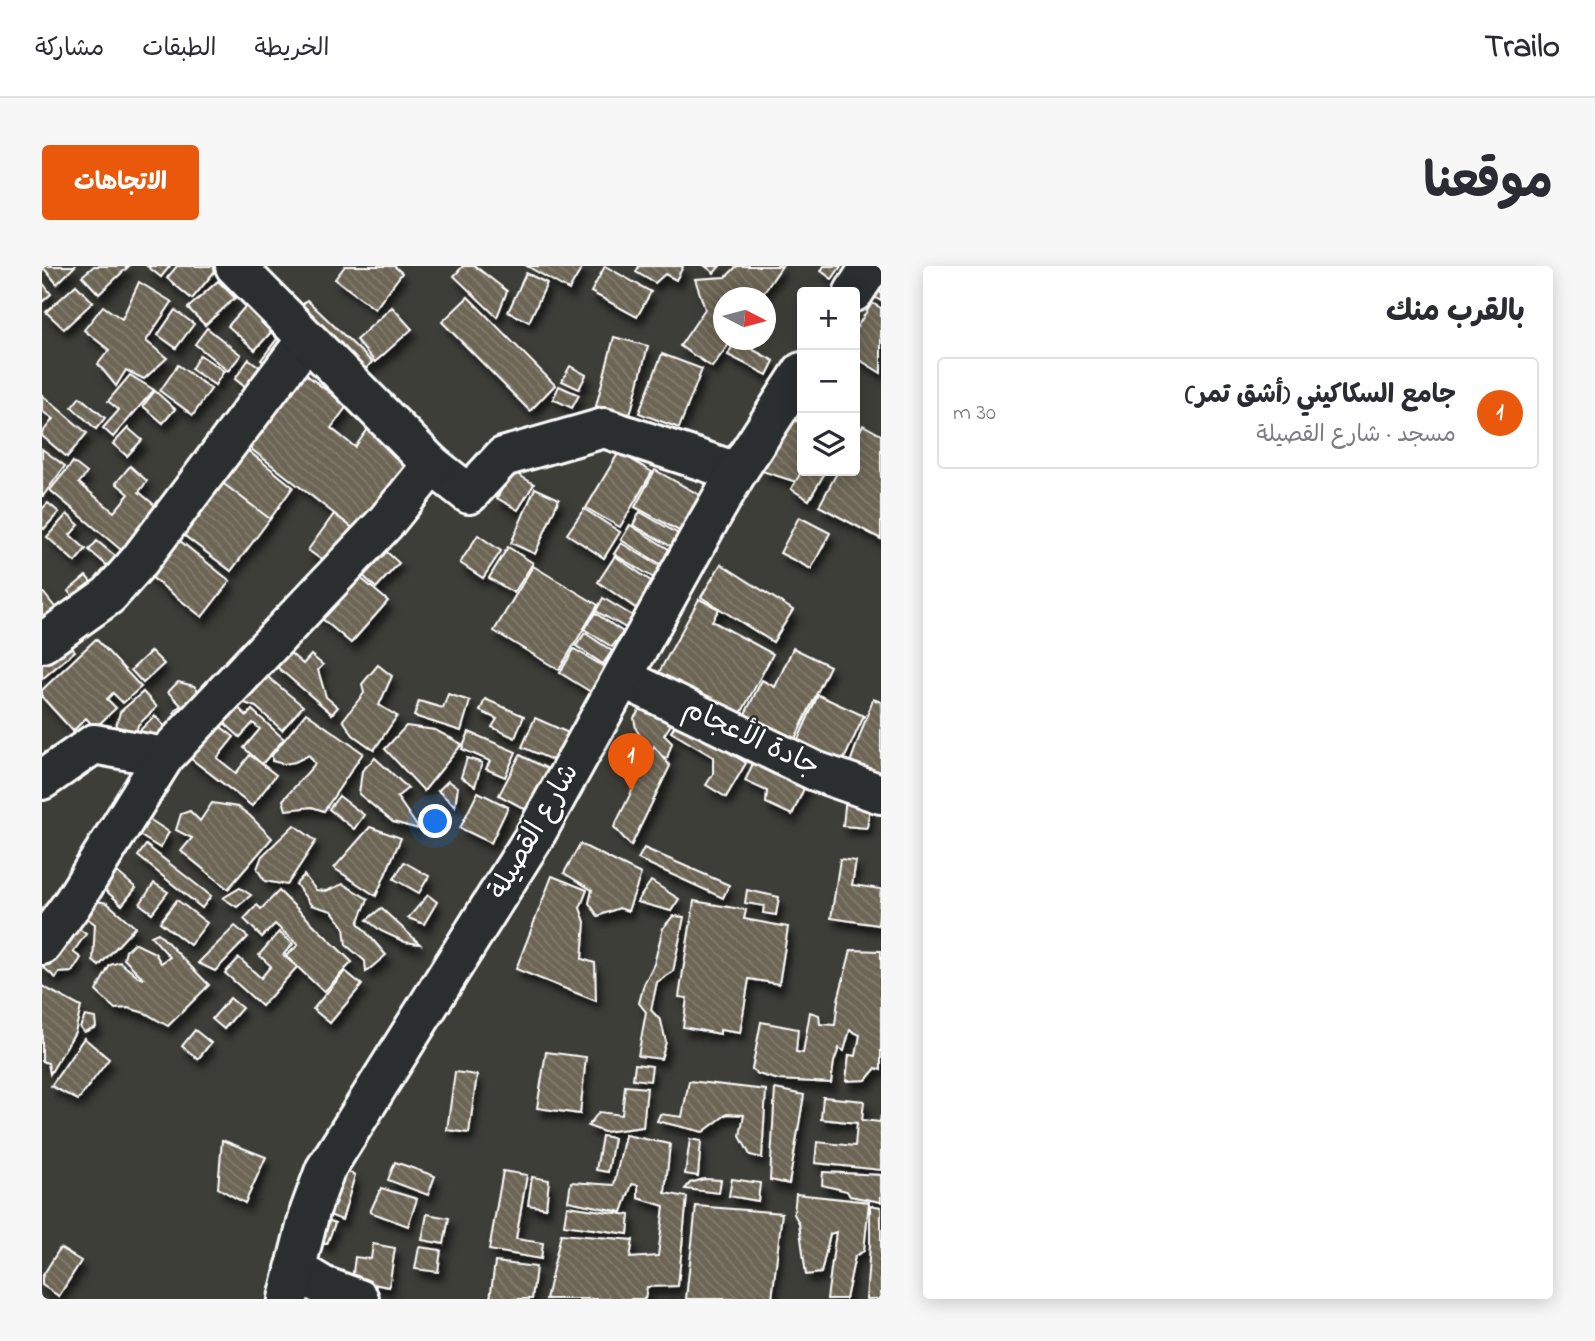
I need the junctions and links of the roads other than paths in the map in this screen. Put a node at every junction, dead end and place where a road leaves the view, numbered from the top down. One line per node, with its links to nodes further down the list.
1 (235, 266): 4 (street)
2 (871, 266): 3 (street)
3 (857, 287)
4 (306, 340): 6 (street); 8 (street)
5 (797, 380): 7 (street, شارع القصيلة)
6 (432, 465): 7 (street); 10 (street)
7 (737, 472): 9 (street, شارع القصيلة)
8 (42, 643)
9 (623, 678): 12 (street, جادة الأعجام); 14 (street, شارع القصيلة)
10 (164, 757): 11 (street); 13 (street)
11 (42, 780)
12 (881, 794)
13 (42, 944)
14 (291, 1284): 15 (street)
15 (359, 1299)

